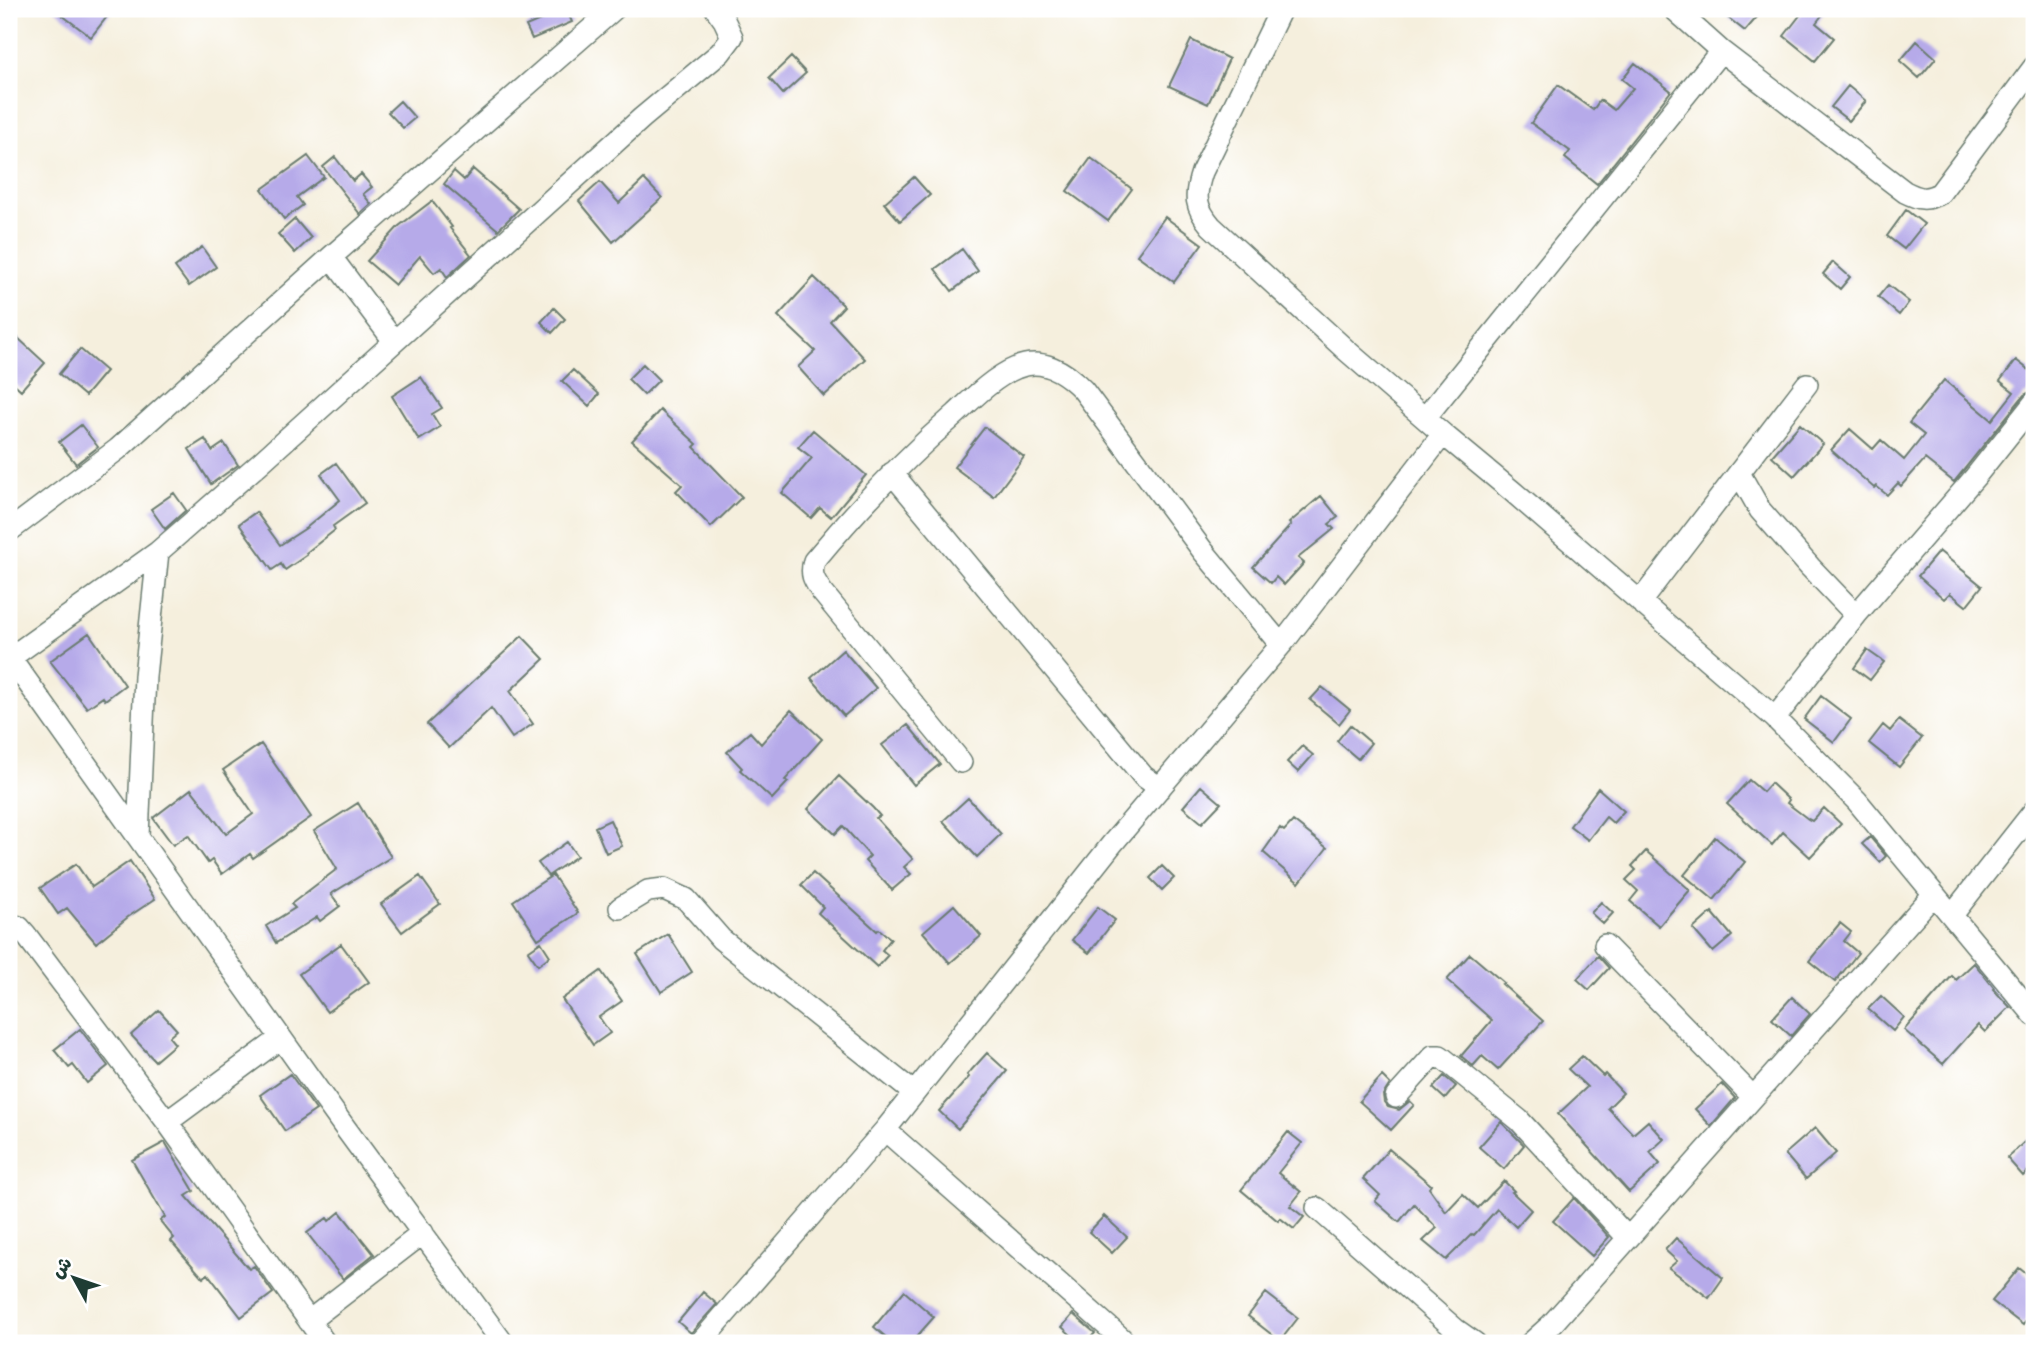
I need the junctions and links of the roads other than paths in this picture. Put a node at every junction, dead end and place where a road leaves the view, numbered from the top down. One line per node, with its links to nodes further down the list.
1 (614, 9): 7 (street)
2 (716, 9): 8 (street)
3 (1281, 9): 11 (street)
4 (1674, 9): 5 (street)
5 (1721, 51): 6 (street); 11 (street)
6 (2034, 67)
7 (331, 257): 8 (street); 15 (street)
8 (394, 341): 16 (street)
9 (1807, 384): 14 (street)
10 (2034, 403): 18 (street)
11 (1425, 418): 12 (street)
12 (1443, 434): 17 (street); 19 (street)
13 (892, 473): 19 (street); 22 (street); 23 (street)
14 (1739, 473): 17 (street); 18 (street)
15 (9, 531)
16 (158, 552): 20 (street); 25 (street)
17 (1640, 602): 21 (street)
18 (1856, 615): 21 (street)
19 (1281, 645): 23 (street)
20 (10, 657): 25 (street)
21 (1775, 718): 26 (street)
22 (961, 762)
23 (1160, 788): 33 (street)
24 (2034, 811): 28 (street)
25 (138, 837): 32 (street)
26 (1934, 894): 28 (street); 35 (street)
27 (620, 908): 33 (street)
28 (1952, 915): 31 (street)
29 (9, 925): 36 (street)
30 (1605, 945): 35 (street)
31 (2034, 1015)
32 (281, 1038): 36 (street); 39 (street)
33 (915, 1094): 37 (street)
34 (1395, 1097): 40 (street)
35 (1753, 1097): 40 (street)
36 (167, 1122): 41 (street)
37 (885, 1130): 42 (street); 45 (street)
38 (1317, 1208): 46 (street)
39 (423, 1233): 41 (street); 44 (street)
40 (1628, 1238): 47 (street)
41 (309, 1321): 43 (street)
42 (1122, 1339)
43 (325, 1343)
44 (503, 1343)
45 (700, 1343)
46 (1475, 1343)
47 (1531, 1343)

